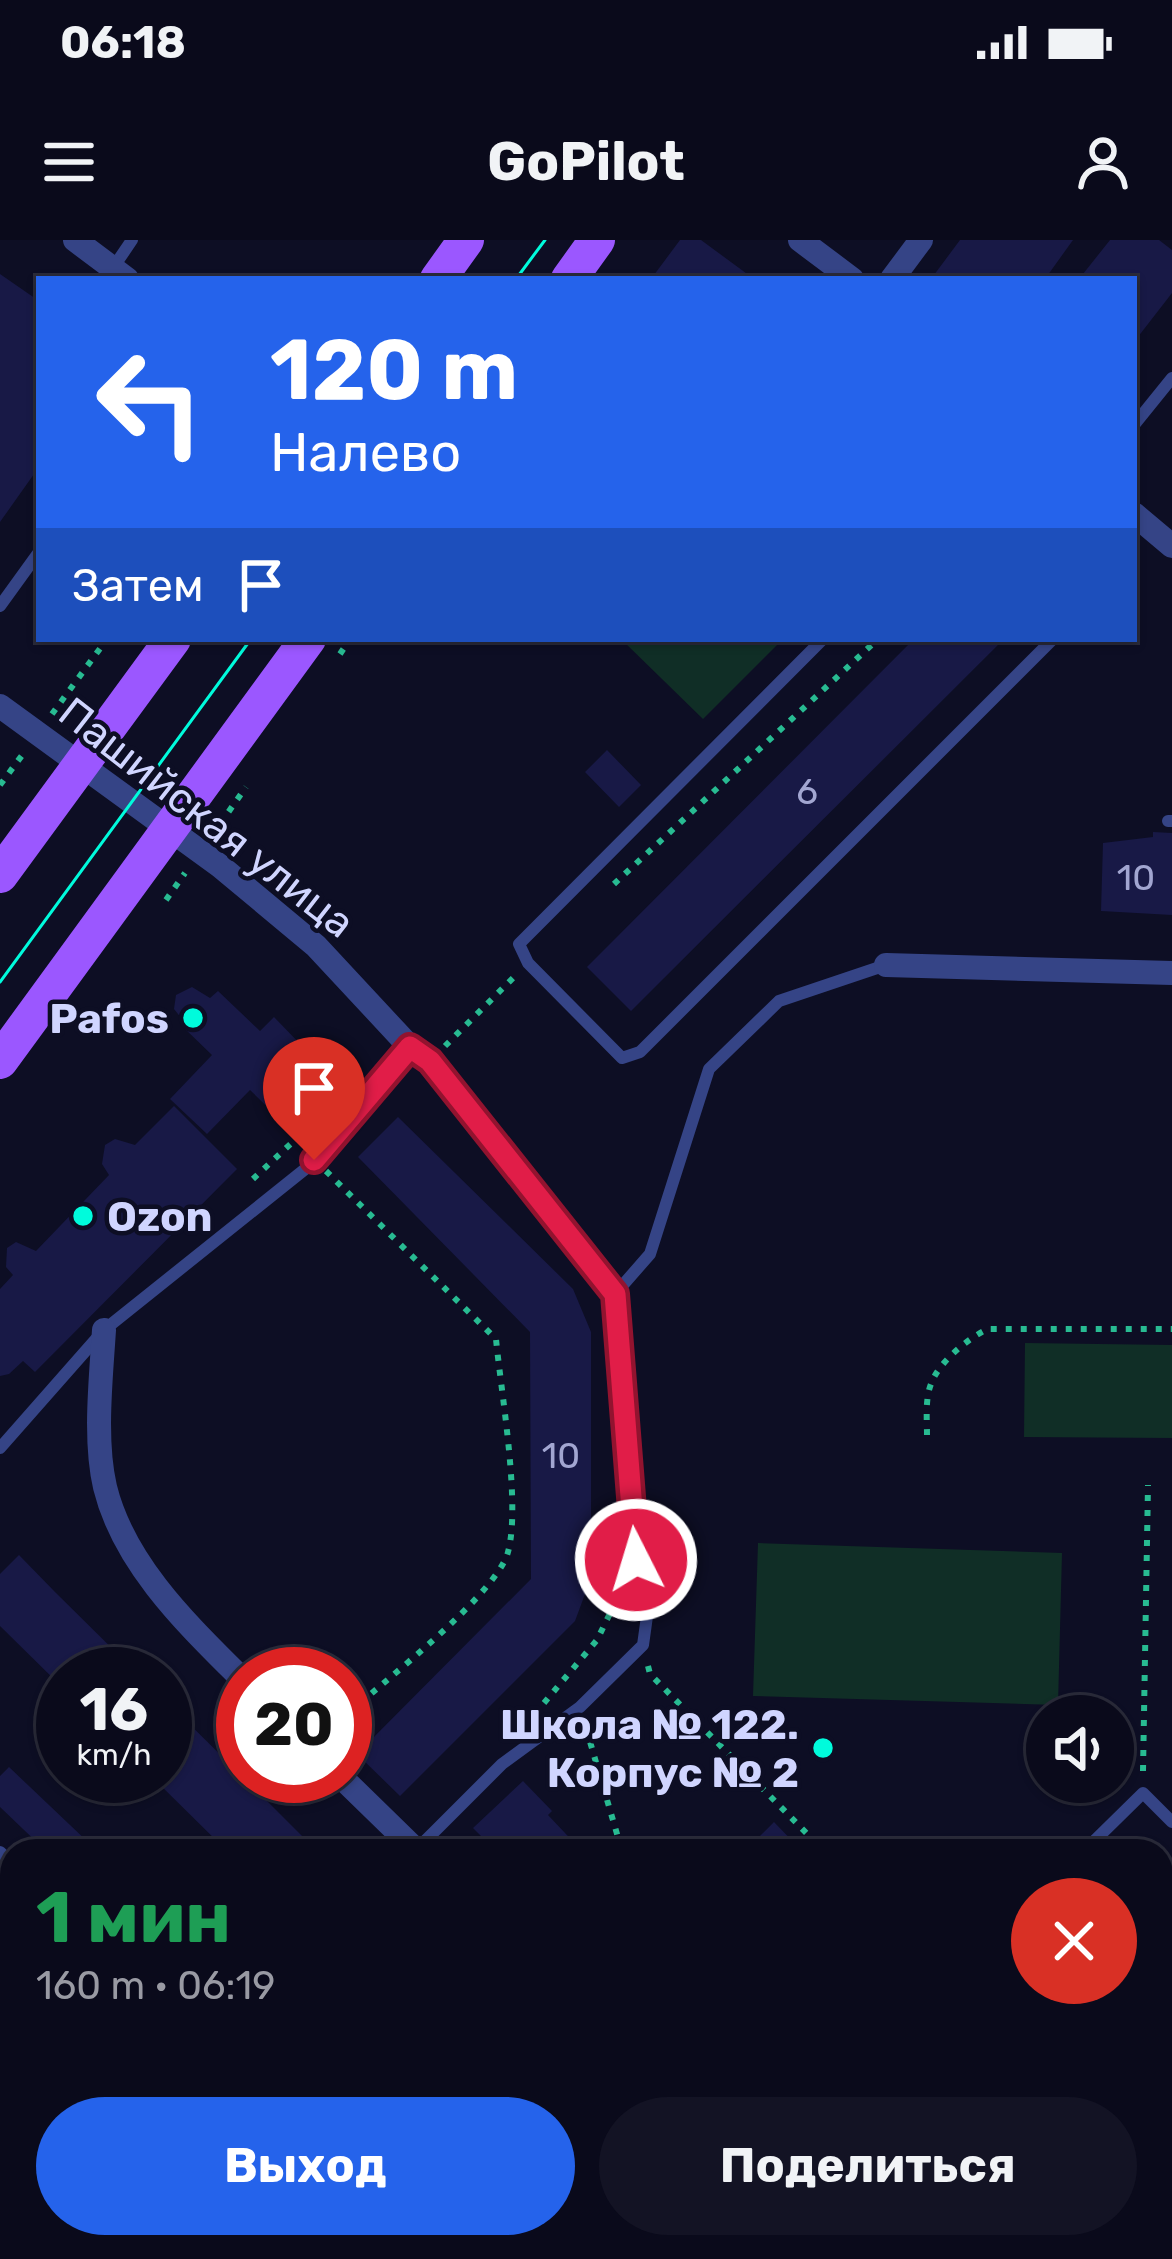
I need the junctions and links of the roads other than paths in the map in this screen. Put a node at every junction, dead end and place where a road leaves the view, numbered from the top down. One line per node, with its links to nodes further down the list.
1 (75, 240): 7 (street)
2 (132, 240): 7 (lane)
3 (466, 240): 8 (main road)
4 (597, 240): 9 (main road)
5 (800, 240): 10 (street)
6 (920, 240): 11 (street)
7 (120, 273)
8 (440, 276)
9 (571, 276)
10 (848, 276)
11 (894, 276)
12 (1172, 378): 13 (lane)
13 (1137, 421)
14 (1137, 517): 15 (street)
15 (1172, 546)
16 (36, 556): 17 (lane)
17 (0, 607)
18 (171, 642): 23 (main road)
19 (306, 642): 24 (main road)
20 (820, 642): 21 (lane)
21 (1050, 642)
22 (0, 706): 23 (street, Пашийская улица)
23 (82, 762): 24 (street, Пашийская улица); 25 (main road)
24 (169, 830): 28 (street, Пашийская улица); 29 (main road)
25 (0, 875)
26 (886, 965): 27 (street); 30 (lane)
27 (1172, 974)
28 (420, 1054): 30 (lane); 31 (lane)
29 (0, 1061)
30 (615, 1294): 37 (lane)
31 (104, 1330): 32 (lane); 33 (street)
32 (0, 1448)
33 (216, 1653)
34 (367, 1803): 36 (street)
35 (1172, 1822): 38 (lane)
36 (404, 1839)
37 (428, 1839)
38 (1096, 1839)

